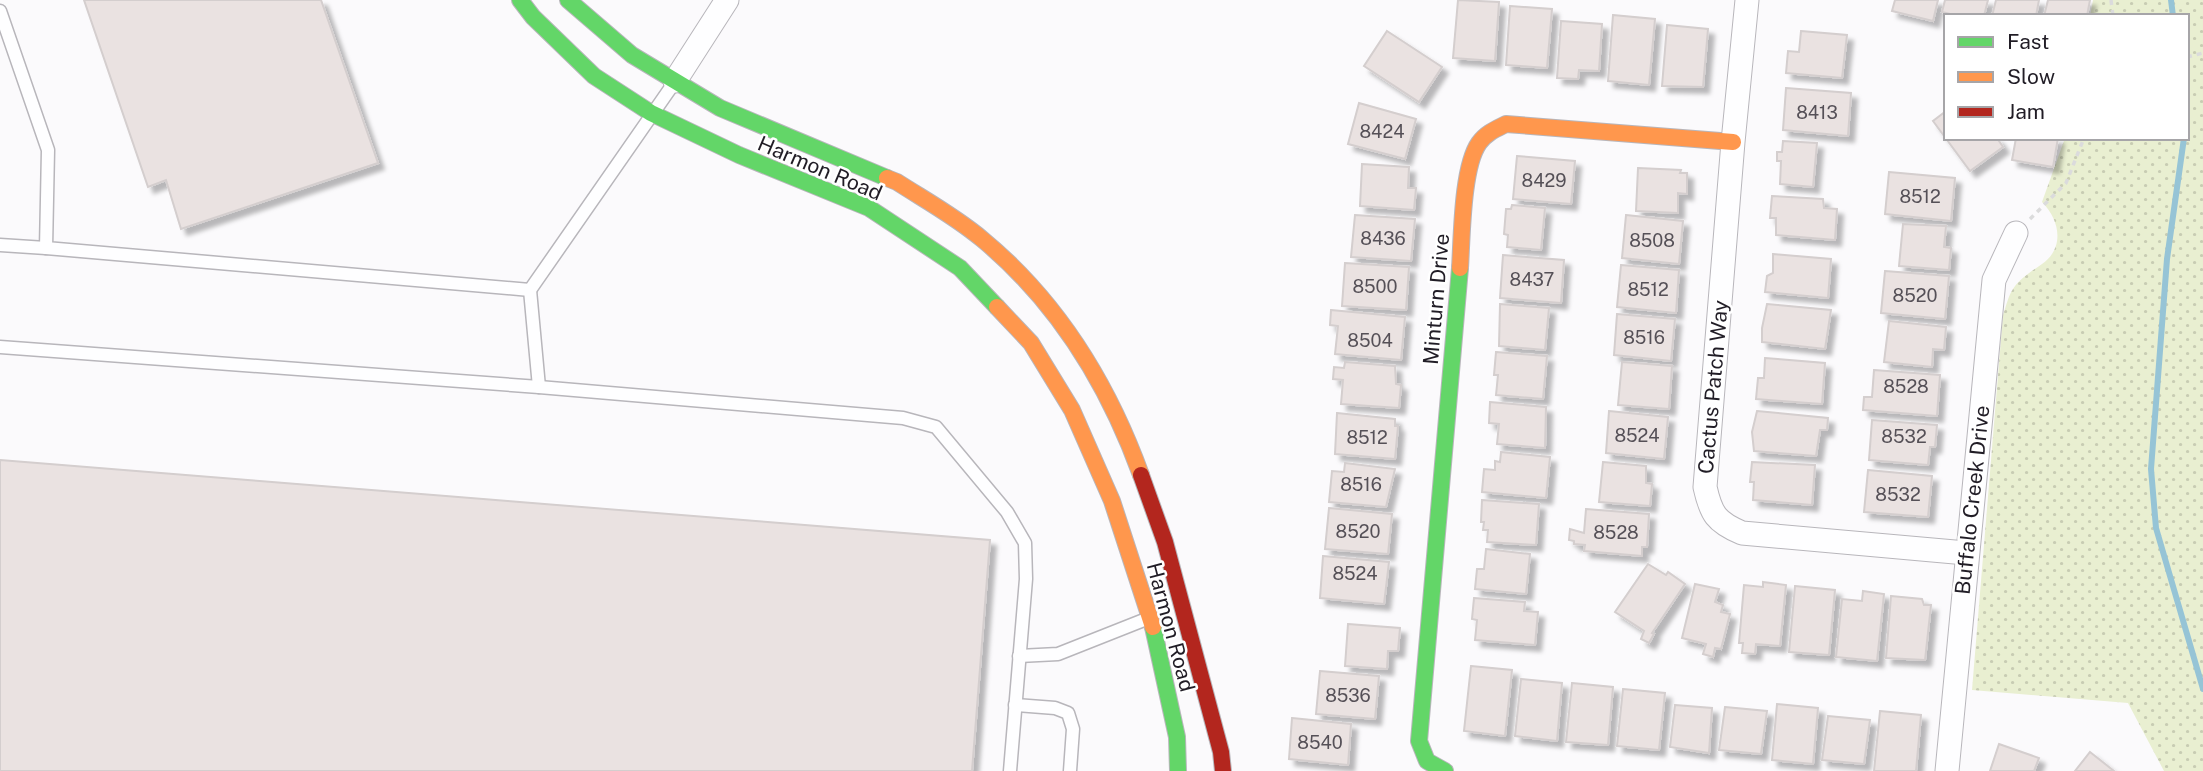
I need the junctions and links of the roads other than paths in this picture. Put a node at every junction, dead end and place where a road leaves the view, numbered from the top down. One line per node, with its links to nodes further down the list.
1 (520, 0): 7 (street, Harmon Road)
2 (568, 0): 6 (street, Harmon Road)
3 (727, 0): 6 (street)
4 (1747, 0): 8 (street, Cactus Patch Way)
5 (0, 11): 11 (lane)
6 (675, 81): 7 (lane); 16 (street, Harmon Road)
7 (651, 113): 12 (lane); 16 (street, Harmon Road)
8 (1733, 142): 15 (street, Cactus Patch Way); 23 (street, Minturn Drive)
9 (2016, 233): 15 (street, Buffalo Creek Drive)
10 (0, 245): 11 (lane)
11 (46, 248): 12 (lane)
12 (530, 290): 14 (lane)
13 (0, 348): 14 (lane)
14 (539, 387): 17 (lane)
15 (1966, 553): 24 (street, Buffalo Creek Drive)
16 (1166, 612): 17 (lane); 21 (street, Harmon Road); 22 (street, Harmon Road)
17 (1019, 656): 18 (lane)
18 (1015, 705): 19 (lane); 20 (lane)
19 (1010, 771)
20 (1070, 771)
21 (1178, 771)
22 (1223, 771)
23 (1445, 771)
24 (1947, 771)

